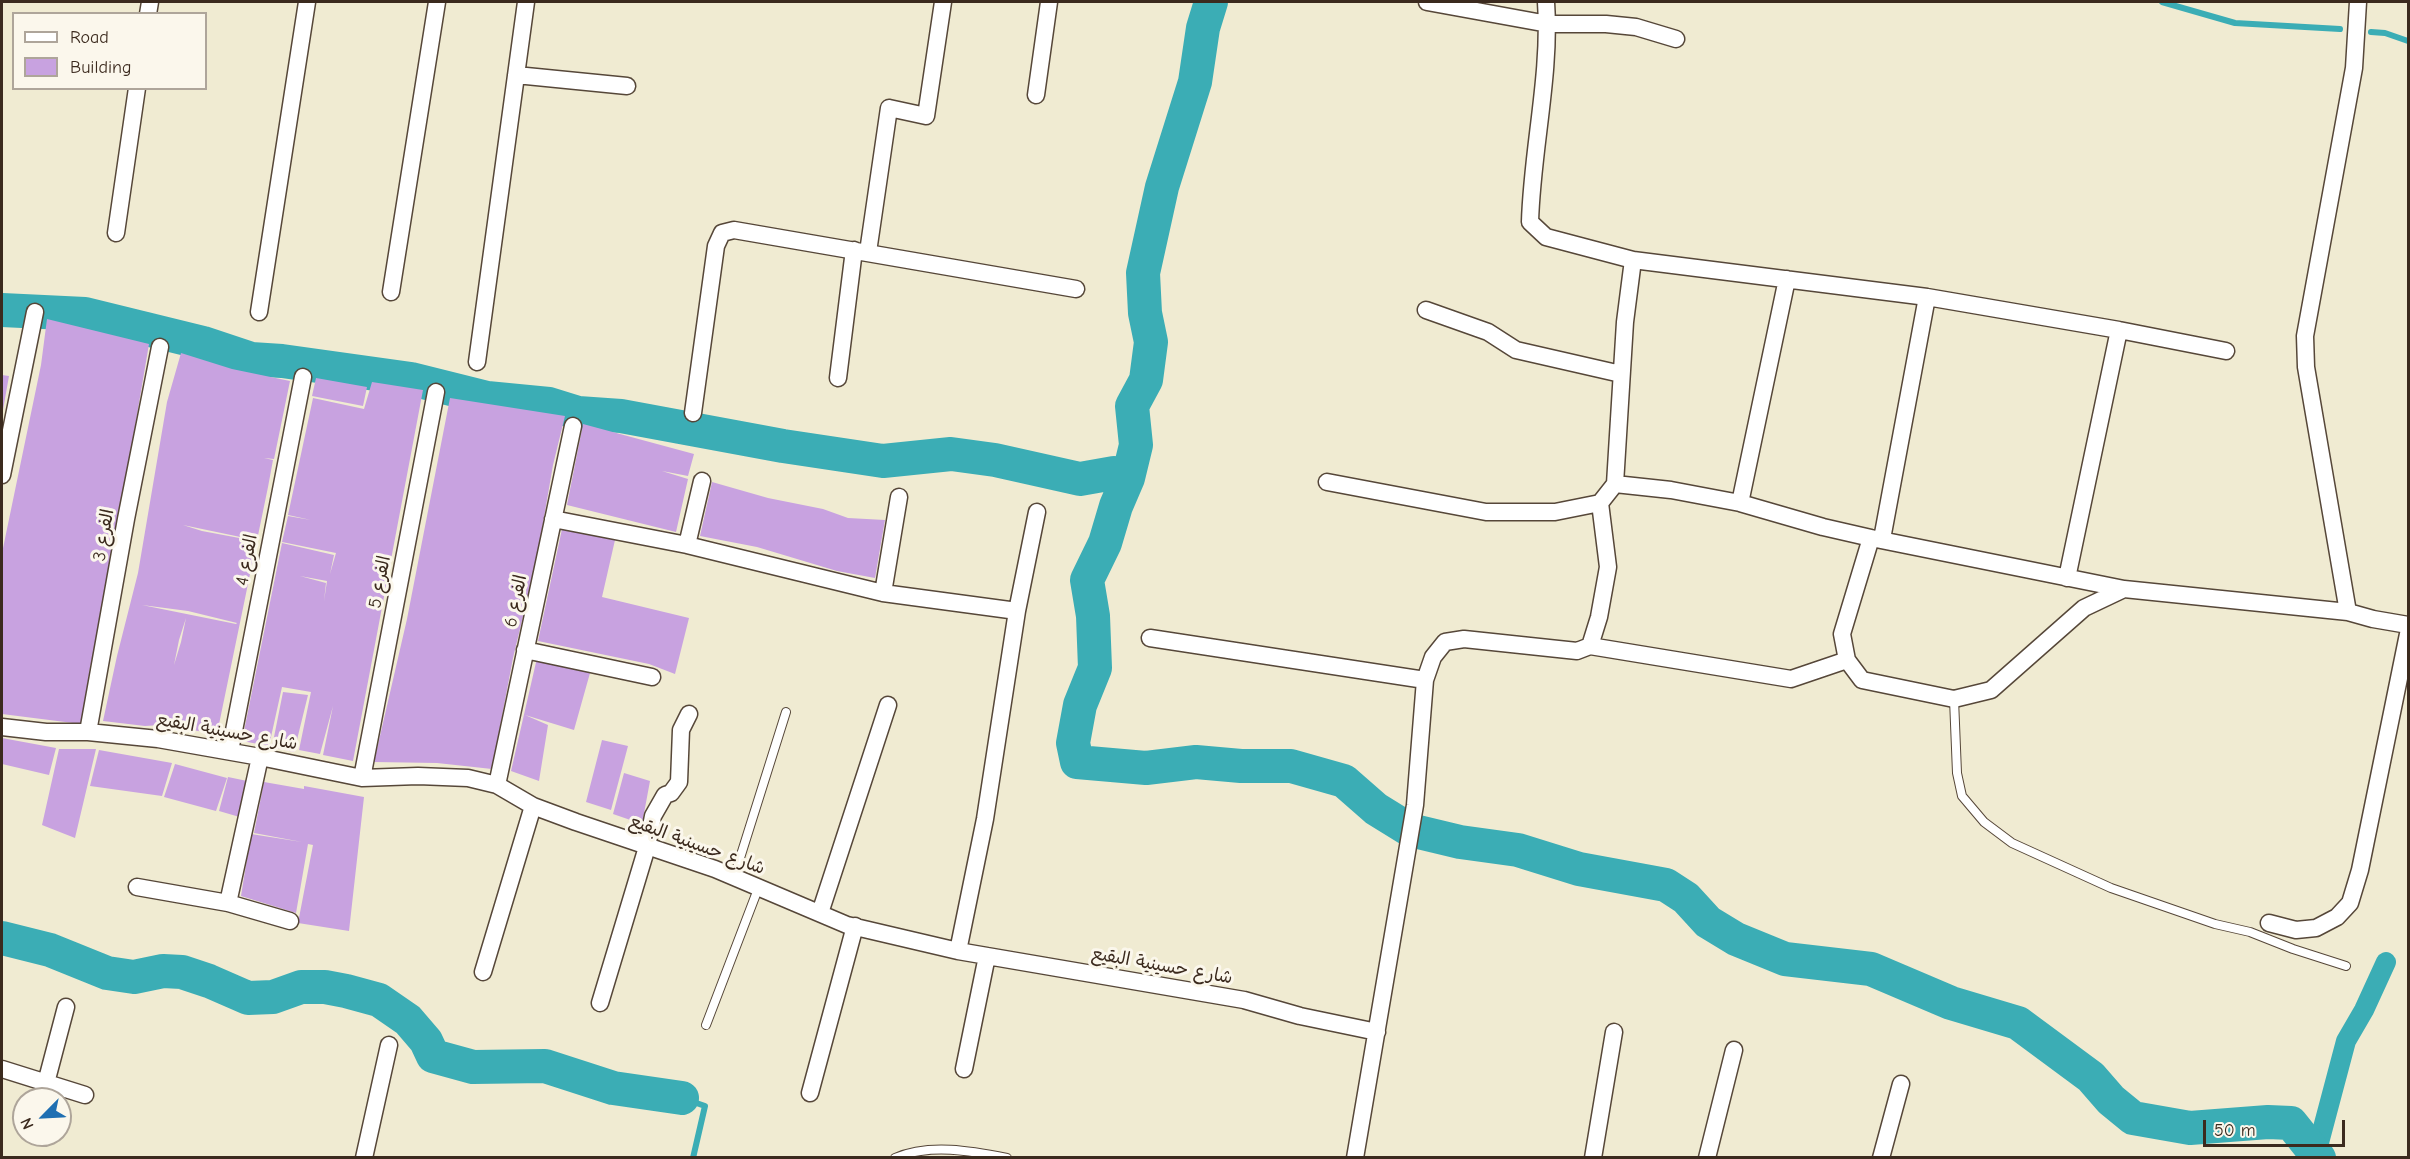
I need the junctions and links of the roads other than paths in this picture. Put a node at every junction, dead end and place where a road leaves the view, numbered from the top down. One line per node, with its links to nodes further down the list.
1 (307, 2): 24 (street)
2 (437, 2): 20 (street)
3 (526, 2): 11 (street)
4 (943, 2): 16 (street)
5 (1048, 2): 14 (street)
6 (1427, 2): 9 (street)
7 (1546, 2): 9 (street)
8 (2358, 2): 50 (street)
9 (1548, 24): 10 (street); 17 (street)
10 (1676, 39)
11 (516, 75): 12 (street); 28 (street)
12 (627, 86)
13 (137, 90): 15 (street)
14 (1036, 95)
15 (116, 233)
16 (861, 251): 19 (street); 31 (street); 33 (street)
17 (1633, 260): 18 (street); 29 (street)
18 (1787, 279): 21 (street); 41 (street)
19 (1076, 289)
20 (391, 292)
21 (1927, 297): 25 (street); 44 (street)
22 (1426, 310): 29 (street)
23 (35, 312): 35 (street)
24 (259, 312)
25 (2120, 330): 27 (street); 46 (street)
26 (160, 347): 64 (street, الفرع 3)
27 (2226, 351)
28 (477, 362)
29 (1621, 374): 38 (street)
30 (303, 377): 65 (street, الفرع 4)
31 (838, 378)
32 (436, 392): 67 (street, الفرع 5)
33 (693, 413)
34 (573, 426): 43 (street, الفرع 6)
35 (2, 475)
36 (702, 481): 45 (street)
37 (1327, 482): 40 (street)
38 (1615, 484): 40 (street); 41 (street)
39 (899, 497): 48 (street)
40 (1600, 503): 54 (street)
41 (1740, 503): 44 (street)
42 (1038, 512): 49 (street)
43 (553, 519): 45 (street); 55 (street, الفرع 6)
44 (1877, 539): 46 (street); 56 (street)
45 (687, 545): 48 (street)
46 (2067, 578): 47 (street)
47 (2124, 590): 50 (street); 59 (street)
48 (883, 593): 49 (street)
49 (1017, 611): 79 (street)
50 (2348, 612): 51 (street)
51 (2409, 625)
52 (2409, 634): 77 (street)
53 (1150, 638): 58 (street)
54 (1590, 646): 56 (street); 58 (street)
55 (525, 650): 57 (street); 68 (street, الفرع 6)
56 (1847, 660): 59 (street)
57 (652, 677)
58 (1425, 680): 86 (street)
59 (1954, 699): 81 (lane)
60 (888, 705): 75 (street)
61 (786, 712): 71 (lane)
62 (689, 714): 70 (street)
63 (2, 727): 64 (street, شارع حسينية البقيع)
64 (88, 732): 65 (street, شارع حسينية البقيع)
65 (230, 751): 66 (street, شارع حسينية البقيع)
66 (260, 757): 67 (street, شارع حسينية البقيع); 74 (street)
67 (362, 778): 68 (street, شارع حسينية البقيع)
68 (497, 785): 69 (street, شارع حسينية البقيع)
69 (533, 806): 70 (street, شارع حسينية البقيع); 82 (street)
70 (646, 847): 71 (street, شارع حسينية البقيع); 83 (street)
71 (734, 877): 73 (street, شارع حسينية البقيع)
72 (137, 887): 74 (street)
73 (758, 889): 75 (street, شارع حسينية البقيع); 85 (lane)
74 (228, 903): 76 (street)
75 (820, 913): 78 (street, شارع حسينية البقيع)
76 (290, 921)
77 (2269, 923)
78 (855, 926): 79 (street, شارع حسينية البقيع); 94 (street)
79 (958, 951): 80 (street, شارع حسينية البقيع)
80 (987, 956): 86 (street, شارع حسينية البقيع); 91 (street)
81 (2346, 966)
82 (483, 972)
83 (600, 1003)
84 (66, 1007): 92 (street)
85 (706, 1025)
86 (1377, 1032): 99 (street)
87 (1614, 1032): 100 (street)
88 (389, 1045): 96 (street)
89 (1734, 1050): 101 (street)
90 (2, 1069): 92 (street)
91 (964, 1069)
92 (46, 1083): 95 (street)
93 (1901, 1084): 102 (street)
94 (810, 1093)
95 (85, 1095)
96 (364, 1158)
97 (895, 1158): 98 (lane)
98 (1007, 1158)
99 (1355, 1158)
100 (1593, 1158)
101 (1707, 1158)
102 (1881, 1158)

